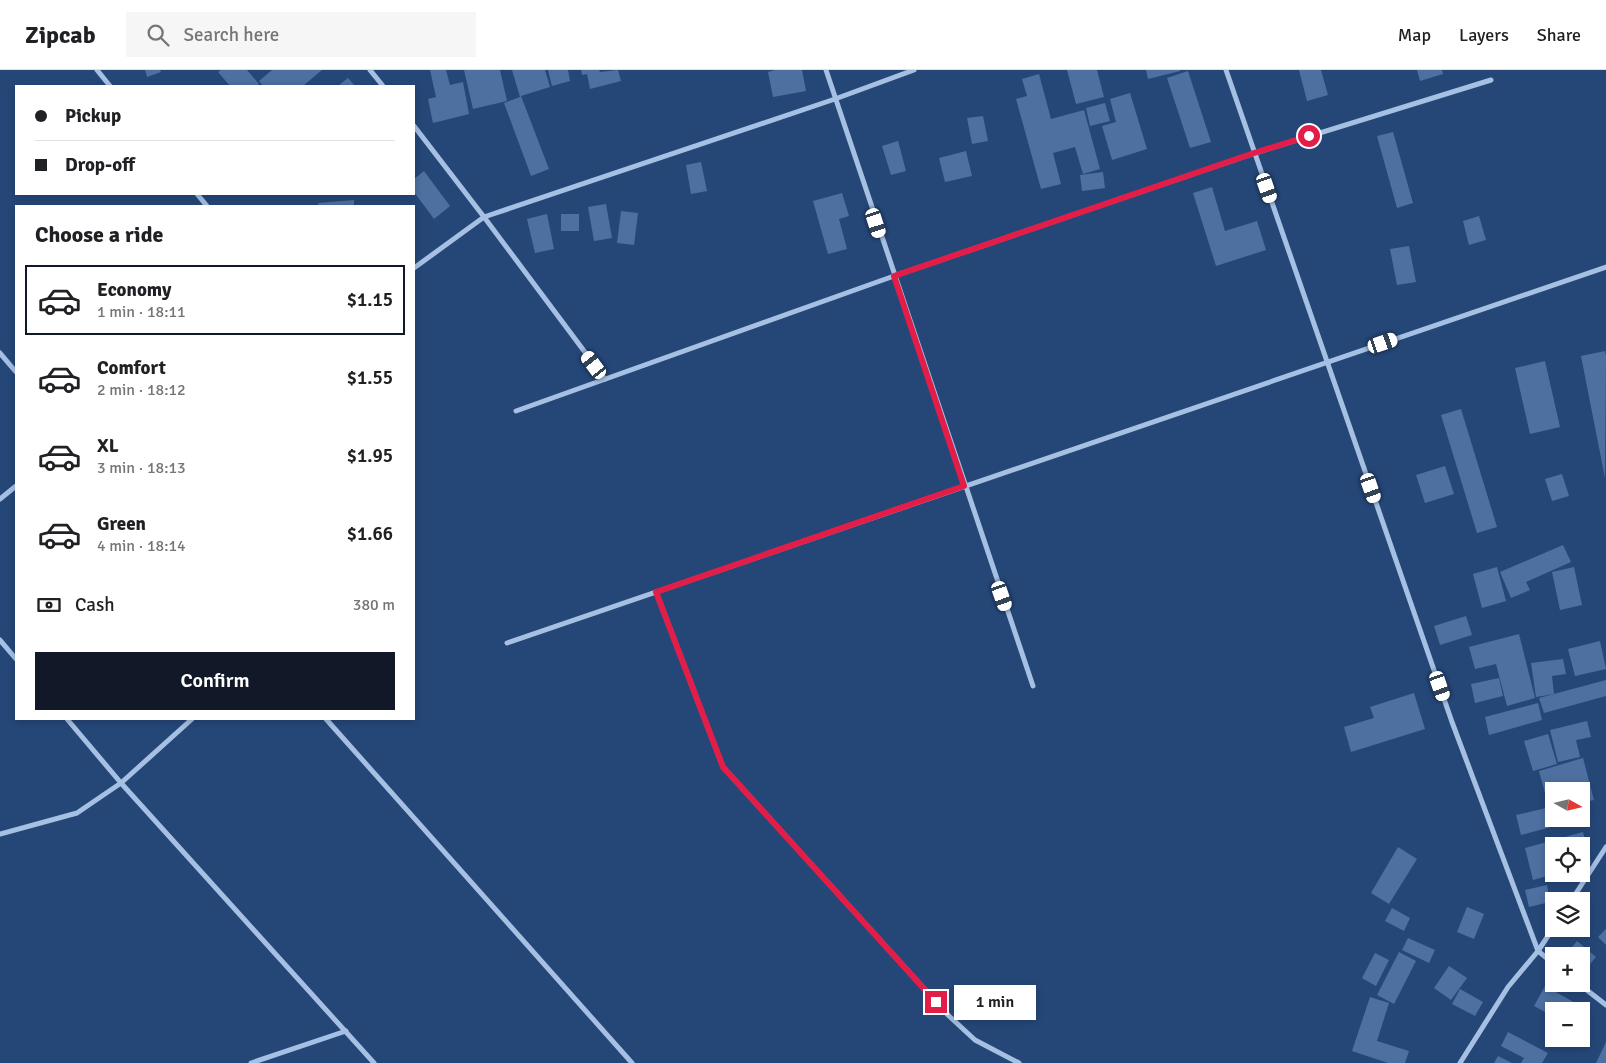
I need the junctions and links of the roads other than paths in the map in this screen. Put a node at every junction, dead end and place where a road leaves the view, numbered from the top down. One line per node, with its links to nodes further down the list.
1 (97, 70): 7 (street)
2 (370, 70): 8 (street)
3 (826, 70): 9 (street)
4 (914, 70): 9 (street)
5 (1226, 70): 11 (street)
6 (1491, 80): 11 (street)
7 (109, 85)
8 (382, 85)
9 (835, 99): 14 (street); 17 (street)
10 (415, 127): 14 (street)
11 (1254, 153): 17 (street); 19 (street)
12 (198, 195): 13 (street)
13 (206, 205)
14 (484, 217): 15 (street); 21 (street)
15 (415, 267)
16 (1606, 267): 19 (street)
17 (894, 276): 21 (street); 23 (street)
18 (0, 353): 20 (street)
19 (1327, 362): 23 (street); 39 (street)
20 (15, 371)
21 (605, 380): 22 (street)
22 (516, 411)
23 (964, 486): 26 (street); 30 (street)
24 (15, 487): 25 (street)
25 (0, 499)
26 (656, 592): 28 (street); 47 (street)
27 (0, 640): 29 (street)
28 (507, 643)
29 (15, 658)
30 (1033, 686)
31 (68, 720): 34 (street)
32 (191, 720): 34 (street)
33 (327, 720): 46 (street)
34 (121, 783): 35 (street); 43 (street)
35 (0, 834)
36 (1606, 848): 37 (street)
37 (1577, 892)
38 (1547, 937): 39 (street)
39 (1538, 951): 40 (street); 48 (street)
40 (1545, 957)
41 (1589, 992): 42 (street)
42 (1606, 1005)
43 (346, 1031): 44 (street); 45 (street)
44 (251, 1063)
45 (374, 1063)
46 (632, 1063)
47 (1019, 1063)
48 (1460, 1063)

